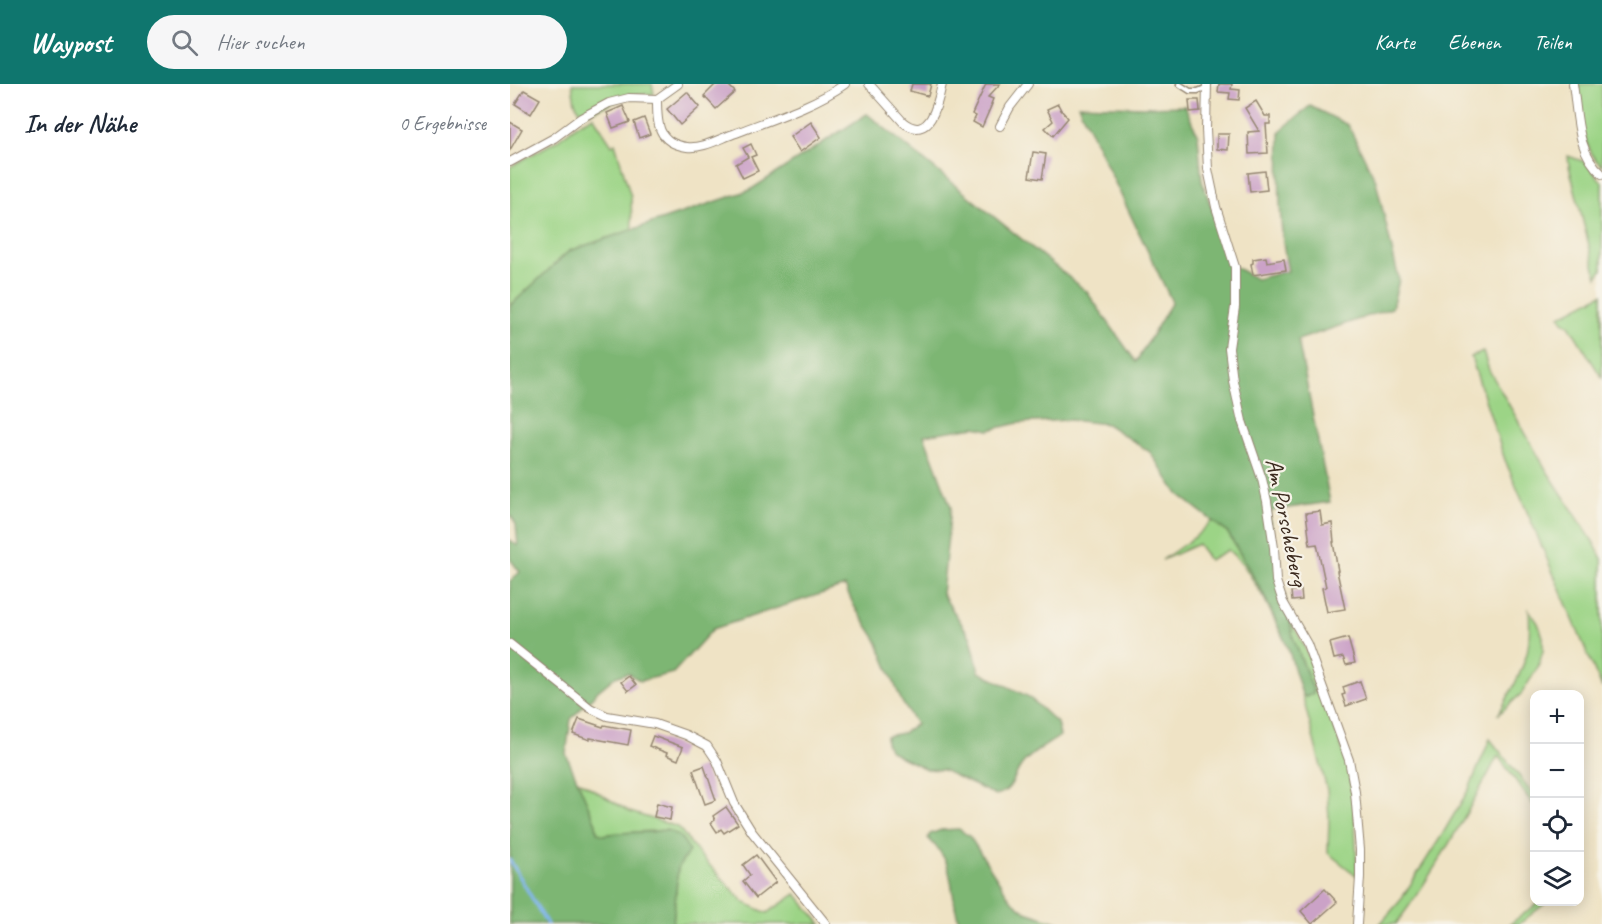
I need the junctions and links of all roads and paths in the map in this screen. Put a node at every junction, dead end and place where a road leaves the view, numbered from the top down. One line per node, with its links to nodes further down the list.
1 (678, 84): 9 (street)
2 (845, 84): 9 (street)
3 (869, 84): 4 (street)
4 (942, 84)
5 (1028, 84): 10 (street)
6 (1179, 84): 8 (lane)
7 (1573, 84): 12 (street)
8 (1207, 85): 15 (street, Am Porscheberg)
9 (657, 99): 11 (street)
10 (1000, 126)
11 (510, 162)
12 (1602, 174)
13 (510, 644): 14 (street)
14 (826, 924)
15 (1358, 924)

